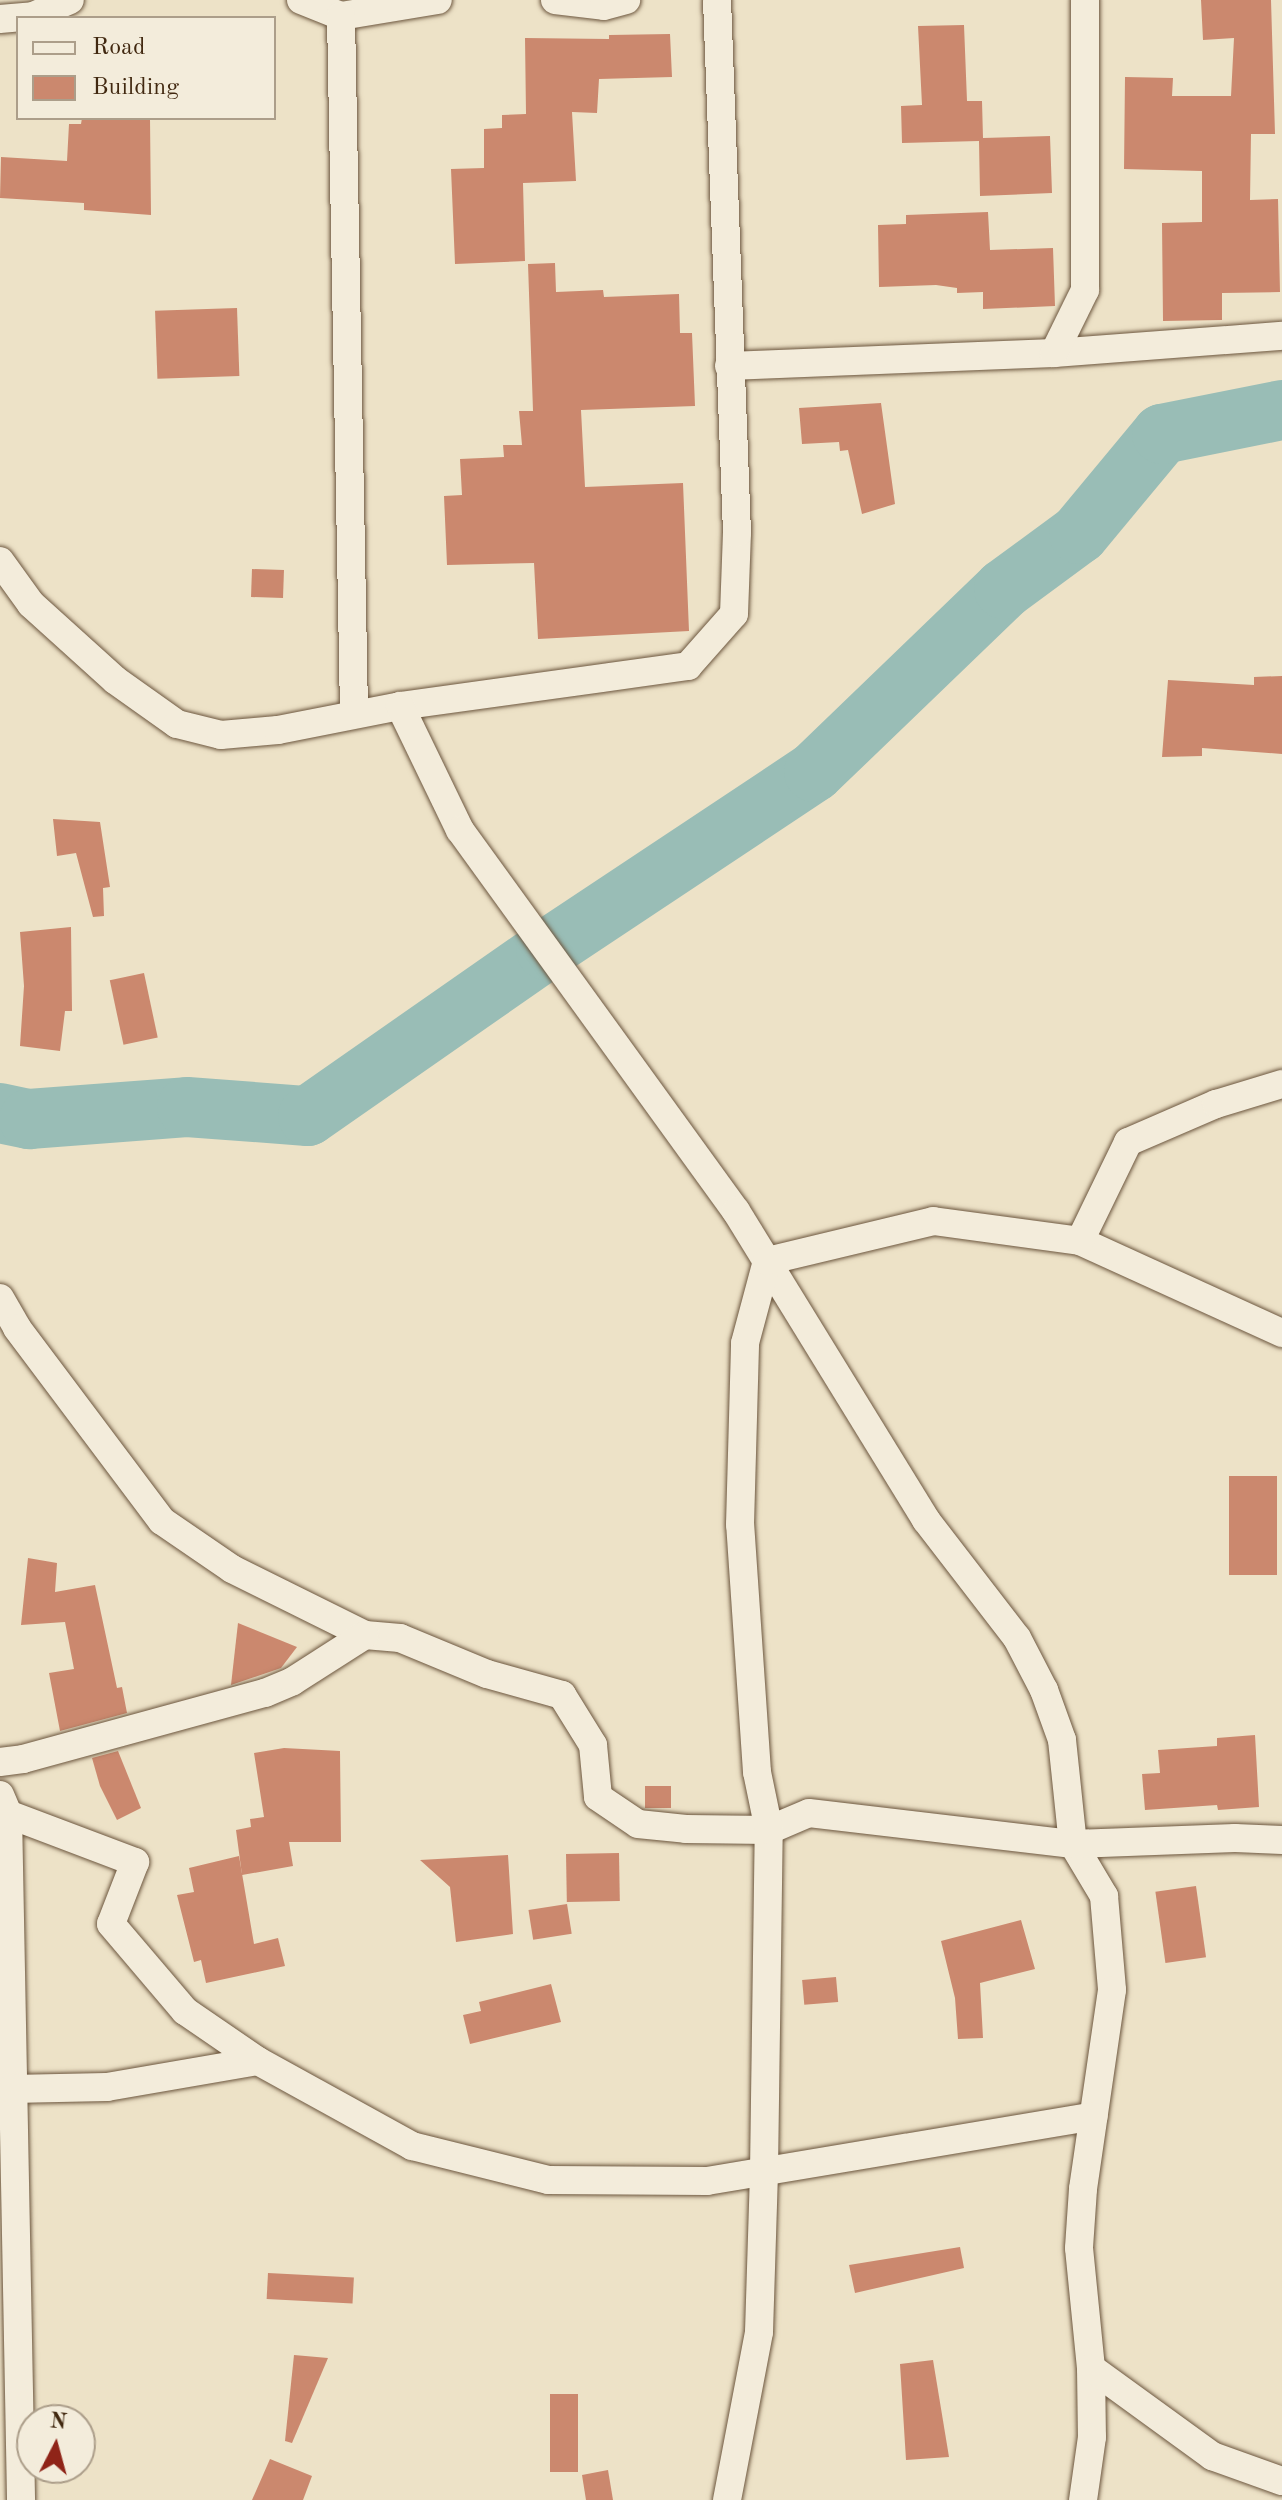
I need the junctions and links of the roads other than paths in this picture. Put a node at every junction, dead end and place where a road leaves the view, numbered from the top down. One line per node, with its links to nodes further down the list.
1 (70, 0): 8 (street)
2 (301, 0): 9 (street)
3 (438, 0): 9 (street)
4 (555, 0): 5 (street)
5 (626, 0)
6 (717, 0): 12 (street)
7 (1085, 0): 11 (street)
8 (33, 16)
9 (341, 16): 15 (street)
10 (1282, 336): 11 (street)
11 (1054, 353): 12 (street)
12 (729, 366): 14 (street)
13 (0, 561): 15 (street)
14 (400, 706): 15 (street); 18 (street)
15 (354, 714)
16 (1282, 1084): 17 (street)
17 (1080, 1241): 18 (street); 20 (street)
18 (767, 1261): 24 (street); 26 (street)
19 (0, 1298): 21 (street)
20 (1282, 1333)
21 (365, 1635): 22 (street); 24 (street)
22 (0, 1762)
23 (4, 1805): 27 (street); 28 (street)
24 (769, 1830): 26 (street); 30 (street)
25 (1282, 1840): 26 (street)
26 (1073, 1844): 29 (street)
27 (258, 2061): 28 (street); 30 (street)
28 (11, 2089): 33 (street)
29 (1094, 2116): 30 (street); 31 (street)
30 (764, 2171): 34 (street)
31 (1091, 2368): 32 (street); 35 (street)
32 (1282, 2481)
33 (21, 2500)
34 (727, 2500)
35 (1083, 2500)

